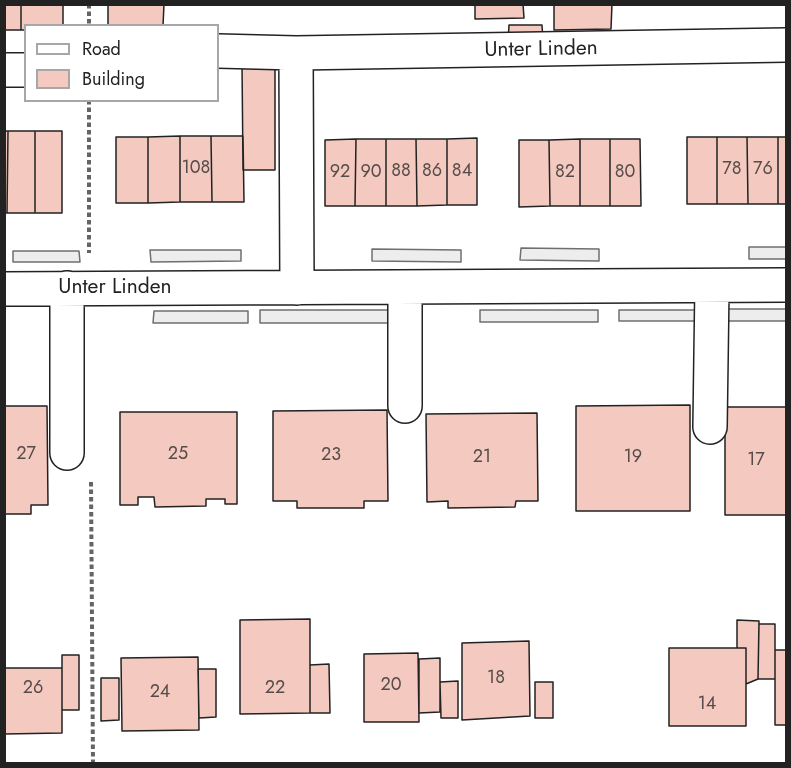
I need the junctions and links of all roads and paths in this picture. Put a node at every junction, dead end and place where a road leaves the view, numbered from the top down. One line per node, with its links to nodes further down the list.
1 (89, 4): 2 (path)
2 (89, 24)
3 (786, 45): 5 (street, Unter Linden)
4 (219, 51): 5 (street, Unter Linden)
5 (296, 53): 13 (street)
6 (4, 70): 7 (street)
7 (24, 70)
8 (89, 102): 11 (path)
9 (786, 285): 10 (street, Unter Linden)
10 (712, 286): 12 (street, Unter Linden); 16 (street)
11 (78, 287): 13 (street, Unter Linden); 14 (street, Unter Linden); 17 (street)
12 (405, 287): 13 (street, Unter Linden); 15 (street)
13 (297, 288)
14 (4, 289)
15 (405, 406)
16 (710, 427)
17 (67, 453)
18 (91, 482): 19 (path)
19 (93, 764)

